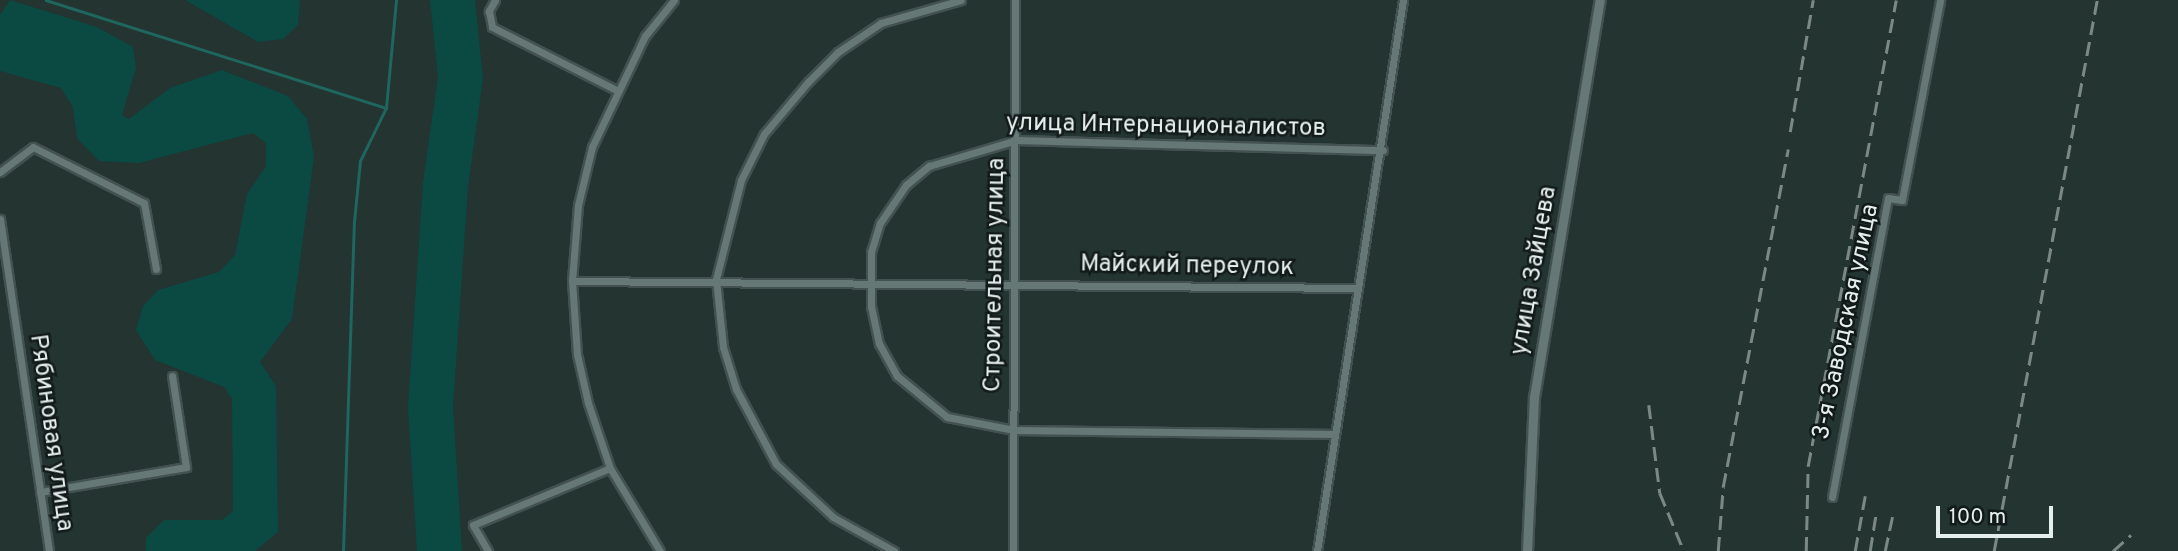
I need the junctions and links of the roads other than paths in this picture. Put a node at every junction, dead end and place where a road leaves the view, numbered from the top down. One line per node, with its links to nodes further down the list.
1 (495, 0): 8 (street)
2 (674, 0): 8 (street)
3 (961, 0): 14 (street)
4 (1015, 0): 9 (street, Строительная улица)
5 (1403, 0): 10 (street)
6 (1601, 0): 31 (street, улица Зайцева)
7 (1940, 0): 24 (street, 3-я Заводская улица)
8 (616, 90): 15 (street)
9 (1017, 139): 10 (street, улица Интернационалистов); 16 (street, улица Интернационалистов); 17 (street, Строительная улица)
10 (1383, 149): 18 (street)
11 (0, 172): 13 (street)
12 (0, 219): 23 (street, Рябиновая улица)
13 (156, 268)
14 (716, 279): 15 (street, Майский переулок); 16 (street, Майский переулок); 28 (street)
15 (572, 281): 22 (street)
16 (869, 283): 17 (street, Майский переулок); 20 (street, улица Интернационалистов)
17 (1018, 284): 18 (street, Майский переулок); 20 (street, Строительная улица)
18 (1356, 288): 21 (street)
19 (172, 376): 23 (street)
20 (1013, 430): 21 (street, улица Интернационалистов); 29 (street, Строительная улица)
21 (1335, 434): 30 (street)
22 (610, 468): 26 (street); 27 (street)
23 (40, 492): 25 (street, Рябиновая улица)
24 (1832, 497)
25 (49, 551)
26 (488, 551)
27 (660, 551)
28 (894, 551)
29 (1013, 551)
30 (1317, 551)
31 (1527, 551)

